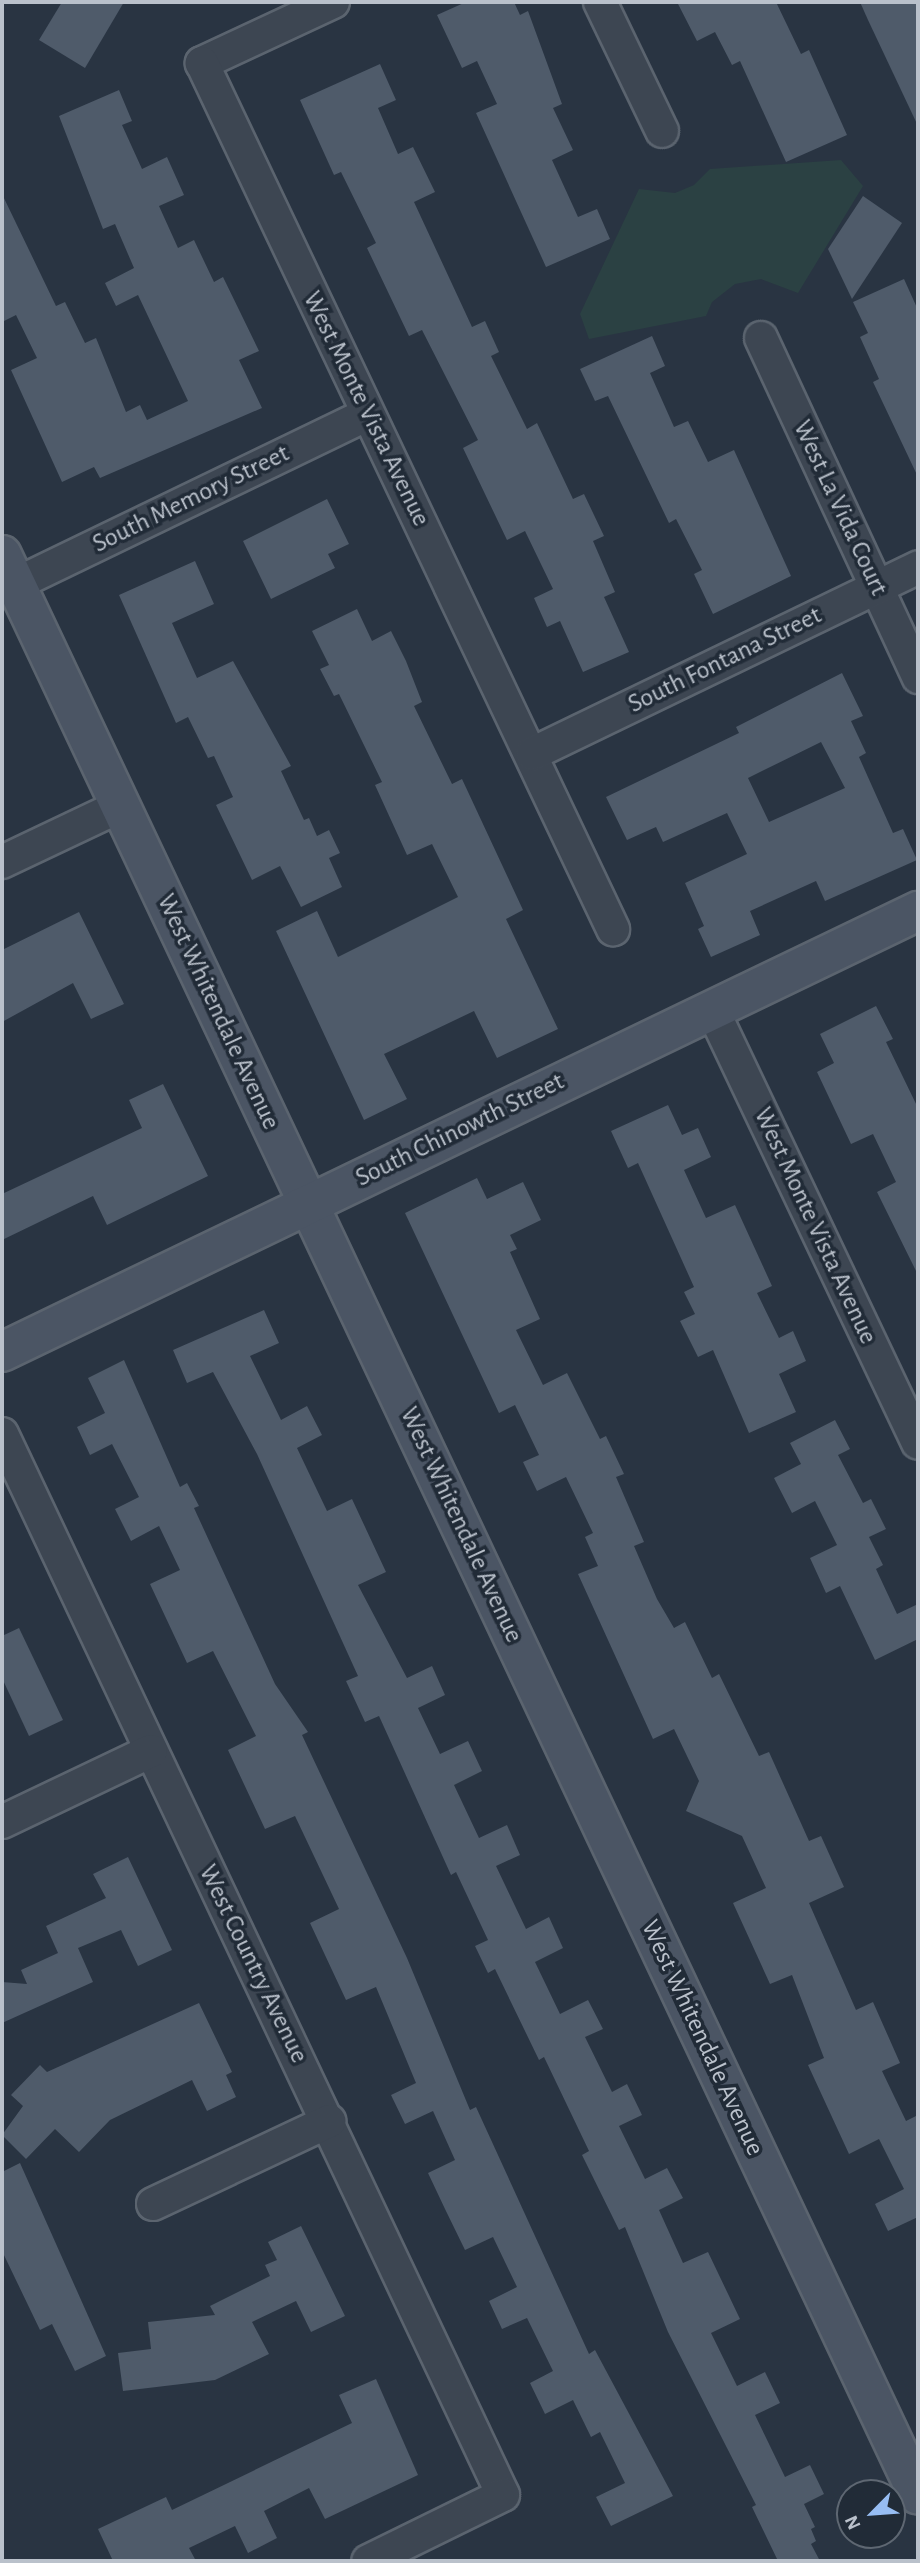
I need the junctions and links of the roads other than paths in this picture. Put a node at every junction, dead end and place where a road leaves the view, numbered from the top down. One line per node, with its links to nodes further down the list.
1 (333, 2): 5 (street, West Monte Vista Avenue)
2 (600, 2): 3 (street)
3 (662, 131)
4 (761, 338): 8 (street, West La Vida Court)
5 (367, 414): 7 (street, South Memory Street); 10 (street, West Monte Vista Avenue)
6 (918, 567): 8 (street, South Fontana Street)
7 (9, 570): 11 (street, West Whitendale Avenue)
8 (877, 587): 9 (street, West La Vida Court); 10 (street, South Fontana Street)
9 (918, 677)
10 (532, 754): 14 (street, West Monte Vista Avenue)
11 (120, 806): 12 (street); 16 (street, West Whitendale Avenue)
12 (2, 862)
13 (918, 911): 15 (street, South Chinowth Street)
14 (613, 929)
15 (712, 1009): 16 (street, South Chinowth Street); 19 (street, West Monte Vista Avenue)
16 (308, 1203): 17 (street, South Chinowth Street); 24 (street, West Whitendale Avenue)
17 (2, 1352)
18 (2, 1434): 20 (street, West Country Avenue)
19 (918, 1443)
20 (151, 1751): 21 (street); 22 (street, West Country Avenue)
21 (2, 1822)
22 (328, 2121): 23 (street); 25 (street, West Country Avenue)
23 (153, 2204)
24 (918, 2495)
25 (368, 2561)

